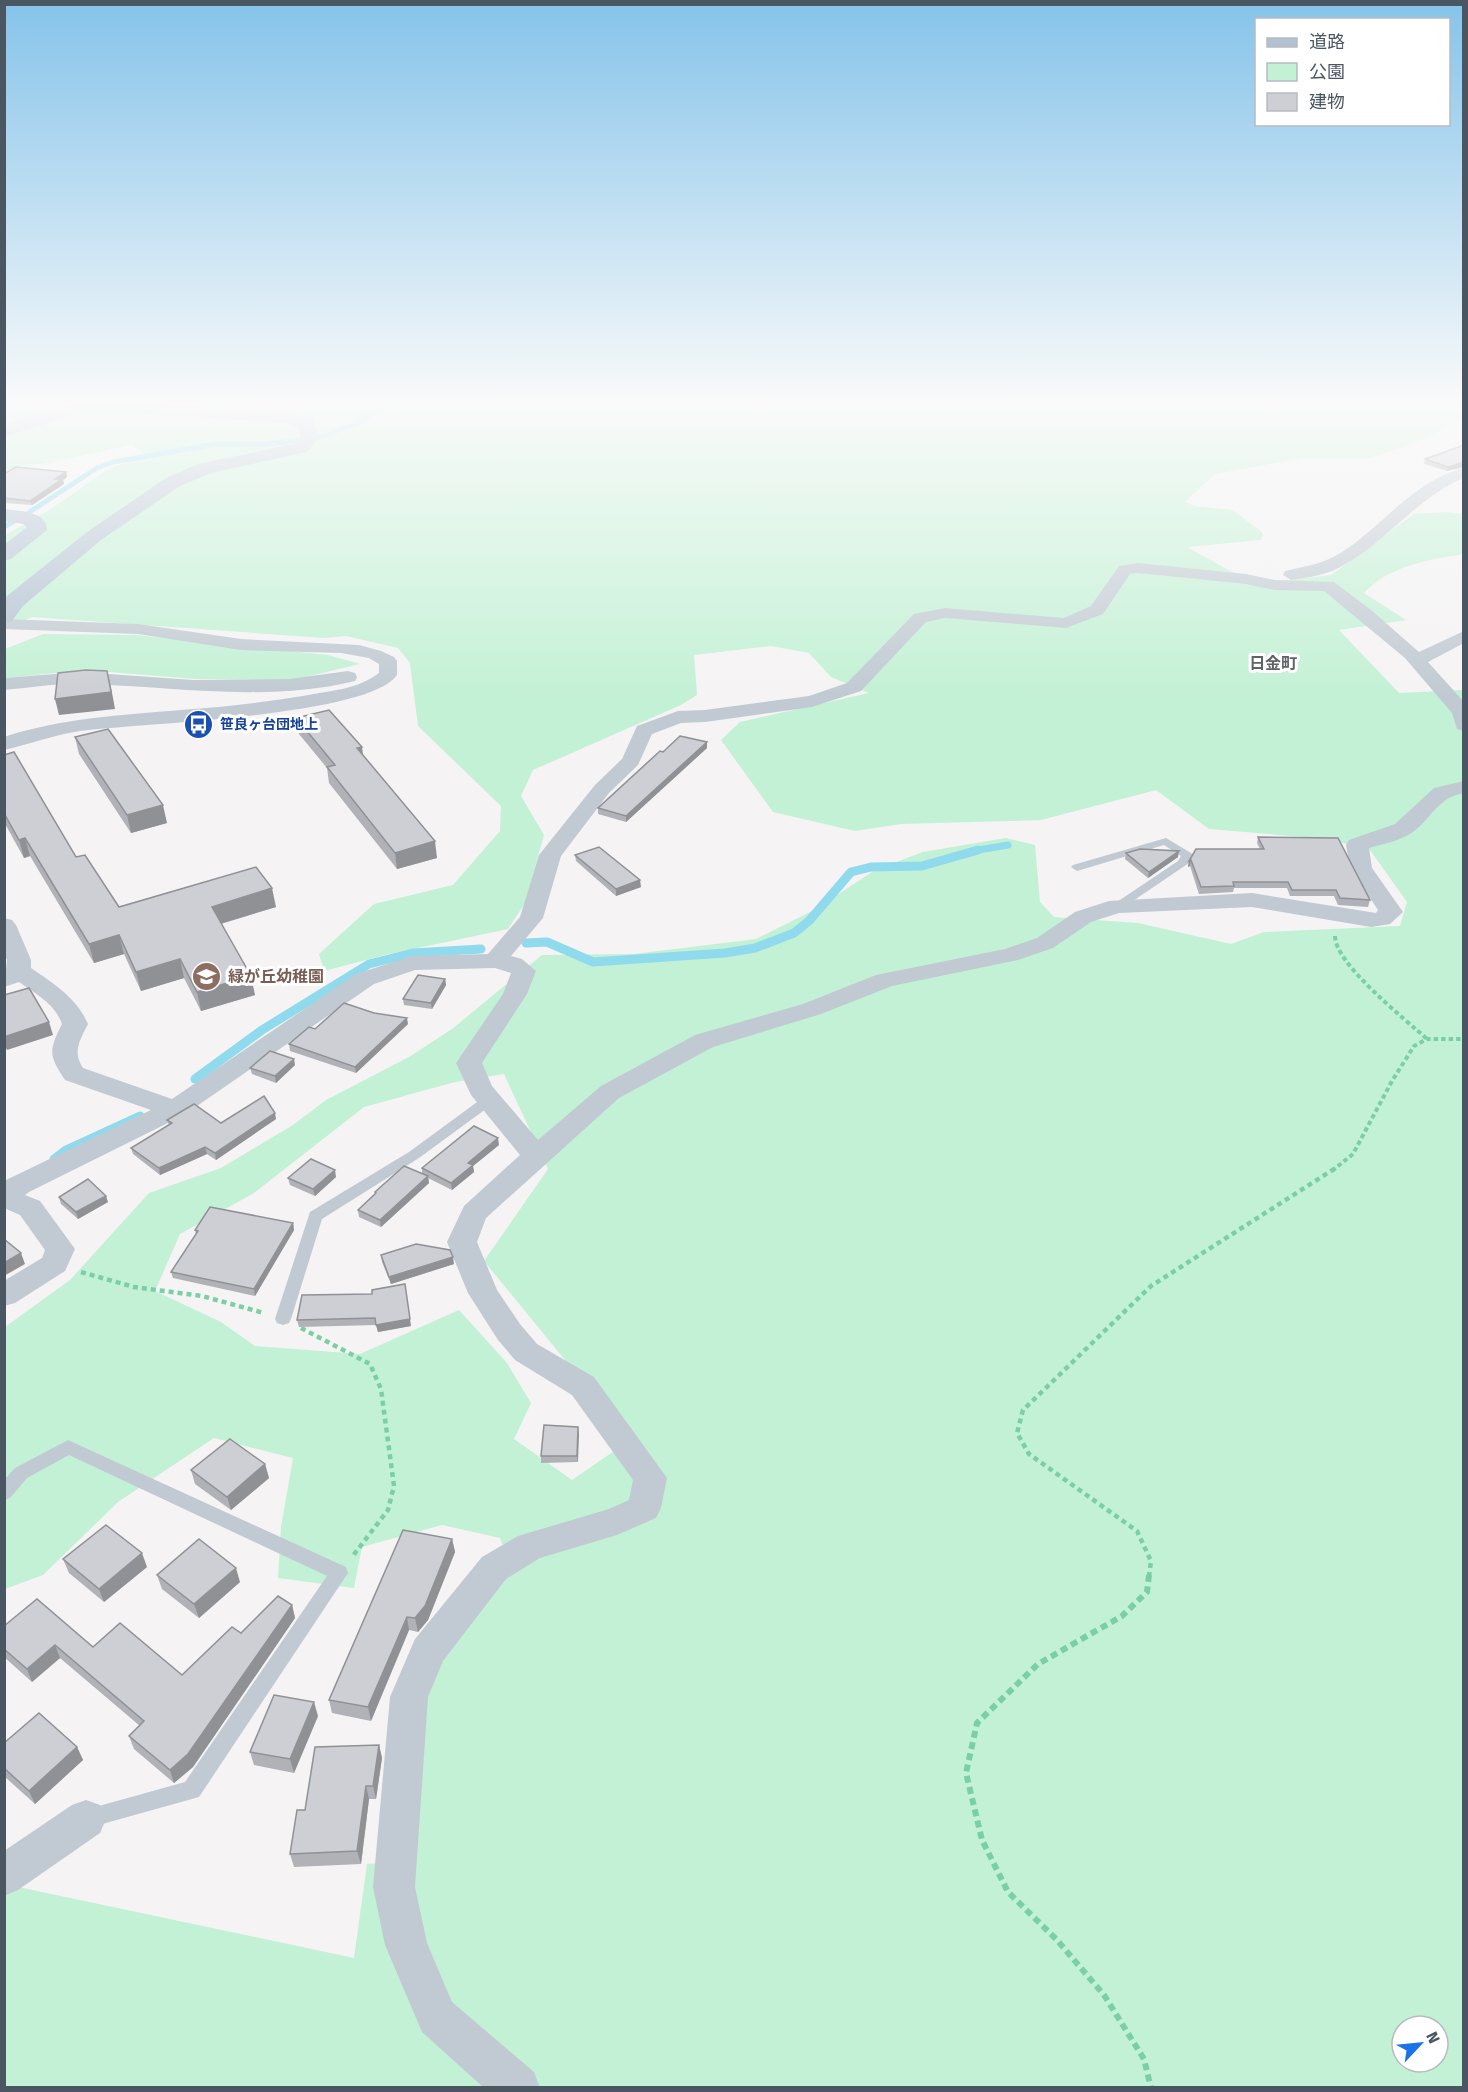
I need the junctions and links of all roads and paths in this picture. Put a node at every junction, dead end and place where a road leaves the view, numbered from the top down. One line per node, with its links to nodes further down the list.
1 (147, 500): 6 (main road)
2 (1414, 500): 5 (street)
3 (4, 515): 4 (main road)
4 (4, 555)
5 (1246, 579): 11 (street); 21 (street)
6 (4, 616)
7 (4, 624): 8 (street)
8 (28, 625): 10 (street); 12 (street)
9 (1464, 636): 11 (street)
10 (4, 642)
11 (1417, 660): 14 (street)
12 (388, 675): 13 (street); 15 (street)
13 (4, 684)
14 (1464, 725)
15 (4, 744)
16 (1464, 787): 19 (street)
17 (1077, 867): 18 (lane)
18 (1117, 906): 19 (street); 27 (street)
19 (1337, 914): 23 (path)
20 (4, 925): 22 (street)
21 (495, 961): 25 (street); 26 (street)
22 (12, 976): 26 (street)
23 (1427, 1039): 24 (path); 37 (path)
24 (1464, 1039)
25 (489, 1100): 27 (street); 31 (lane)
26 (175, 1109): 28 (street)
27 (536, 1156): 36 (street)
28 (4, 1196): 29 (street)
29 (55, 1264): 30 (street); 31 (path)
30 (4, 1295)
31 (283, 1319): 33 (path)
32 (4, 1494): 33 (lane)
33 (339, 1573): 34 (lane)
34 (86, 1819): 35 (street)
35 (4, 1876)
36 (518, 2088)
37 (1151, 2088)

